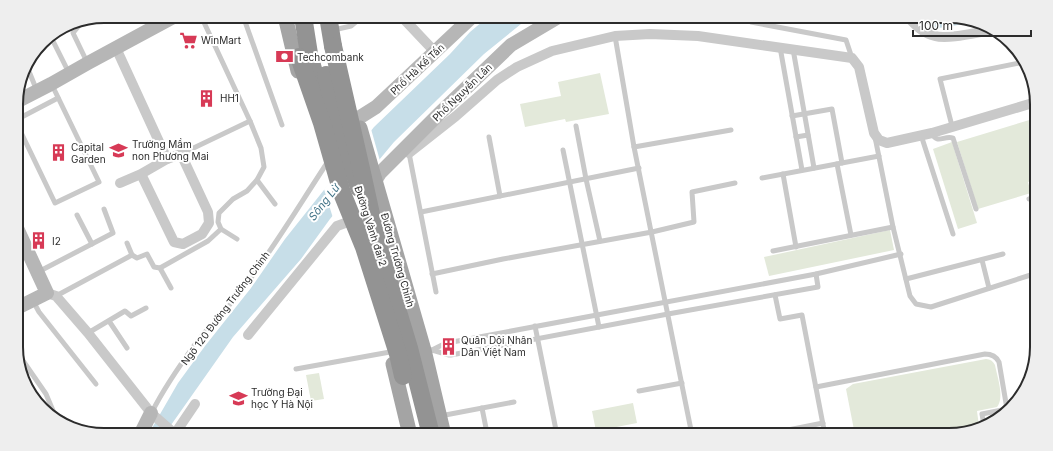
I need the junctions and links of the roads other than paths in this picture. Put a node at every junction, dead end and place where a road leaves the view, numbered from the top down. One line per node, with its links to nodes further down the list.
1 (162, 23): 24 (street)
2 (204, 23): 42 (lane)
3 (246, 23): 44 (lane)
4 (287, 23): 38 (main road)
5 (291, 23): 93 (highway, bridge)
6 (297, 23): 38 (main road)
7 (304, 23): 93 (highway, Đường Vành đai 2, bridge)
8 (315, 23): 93 (highway, Đường Vành đai 2, bridge)
9 (323, 23): 33 (main road, Đường Trường Chinh)
10 (334, 23): 93 (highway, bridge)
11 (335, 23): 33 (main road, Đường Trường Chinh)
12 (342, 23): 13 (lane)
13 (355, 23)
14 (408, 23): 26 (street)
15 (464, 23): 26 (street, Phố Hà Kế Tấn)
16 (548, 23): 57 (street, Phố Nguyễn Lân)
17 (756, 23): 27 (lane)
18 (913, 23): 20 (street)
19 (78, 27): 28 (lane)
20 (984, 31)
21 (615, 36): 23 (street); 55 (lane); 57 (street)
22 (53, 41): 31 (lane)
23 (780, 47): 25 (street); 40 (lane)
24 (116, 48): 28 (street); 60 (street)
25 (793, 49): 27 (street); 39 (lane)
26 (435, 52): 43 (street, Phố Hà Kế Tấn)
27 (852, 58): 48 (street)
28 (88, 63): 31 (street)
29 (1019, 63): 46 (lane)
30 (29, 72): 34 (lane)
31 (69, 74): 32 (street)
32 (52, 84): 34 (street); 35 (lane)
33 (349, 87): 43 (main road, Đường Trường Chinh)
34 (37, 92): 36 (street)
35 (58, 98): 41 (lane); 52 (lane)
36 (23, 99)
37 (1030, 104): 46 (street)
38 (310, 106): 64 (main road)
39 (804, 114): 40 (lane); 50 (lane); 61 (lane)
40 (792, 116): 54 (lane)
41 (23, 117)
42 (250, 121): 58 (lane); 71 (lane)
43 (359, 124): 67 (main road, Đường Trường Chinh)
44 (282, 125)
45 (576, 126): 70 (lane)
46 (952, 126): 49 (street)
47 (731, 130): 55 (lane)
48 (874, 133): 51 (street); 59 (lane)
49 (932, 133): 51 (street); 77 (lane)
50 (808, 135): 54 (lane); 63 (lane)
51 (921, 135): 85 (lane)
52 (23, 136)
53 (489, 137): 75 (lane)
54 (796, 137): 65 (lane)
55 (634, 147): 62 (lane)
56 (564, 150): 72 (lane)
57 (407, 151): 67 (street, Phố Nguyễn Lân); 79 (lane)
58 (181, 154): 60 (street); 66 (street)
59 (879, 156): 61 (lane); 82 (lane)
60 (167, 159): 66 (street)
61 (839, 163): 63 (lane); 86 (lane)
62 (639, 168): 70 (lane); 84 (lane)
63 (814, 168): 65 (lane)
64 (328, 169): 81 (main road); 138 (lane, Ngõ 120 Đường Trường Chinh)
65 (802, 170): 68 (lane)
66 (141, 174): 73 (street)
67 (373, 174): 124 (main road, Đường Trường Chinh)
68 (783, 174): 69 (lane); 94 (lane)
69 (762, 178)
70 (586, 179): 72 (lane); 89 (lane)
71 (257, 180): 76 (lane); 83 (lane)
72 (569, 182): 75 (lane); 92 (lane)
73 (120, 183)
74 (735, 183): 84 (lane)
75 (500, 196): 79 (lane)
76 (275, 204)
77 (976, 208)
78 (104, 209): 91 (lane)
79 (421, 212): 102 (lane)
80 (77, 215): 91 (lane)
81 (348, 222): 121 (street); 125 (main road)
82 (893, 227): 86 (lane); 96 (lane)
83 (221, 229): 87 (lane); 100 (lane)
84 (652, 232): 89 (lane); 112 (lane)
85 (953, 234)
86 (851, 235): 94 (lane)
87 (237, 239)
88 (23, 241): 101 (street)
89 (600, 241): 92 (lane)
90 (127, 243): 98 (lane)
91 (92, 244): 101 (lane)
92 (582, 244): 102 (lane); 116 (lane)
93 (370, 245): 145 (highway, Đường Vành đai 2, bridge); 147 (highway, Đường Vành đai 2, bridge)
94 (796, 247): 95 (lane)
95 (773, 251)
96 (901, 254): 103 (lane); 105 (lane)
97 (1003, 254): 99 (lane)
98 (132, 255): 100 (lane); 109 (lane)
99 (982, 260): 105 (lane); 107 (lane)
100 (160, 268): 106 (lane)
101 (37, 272): 109 (street)
102 (432, 274): 108 (lane)
103 (816, 274): 110 (lane); 112 (lane)
104 (1030, 275): 107 (lane)
105 (906, 279): 107 (lane)
106 (171, 288)
107 (989, 288)
108 (436, 292)
109 (51, 294): 111 (street); 120 (street)
110 (775, 295): 115 (lane); 130 (lane)
111 (33, 301): 113 (street); 129 (lane)
112 (666, 302): 115 (lane); 116 (lane)
113 (23, 305)
114 (146, 308): 117 (lane)
115 (668, 314): 119 (lane); 128 (lane)
116 (596, 315): 118 (lane); 119 (lane)
117 (108, 321): 120 (lane); 123 (lane)
118 (535, 326): 122 (lane); 124 (lane)
119 (599, 327): 122 (lane)
120 (88, 333): 138 (street)
121 (248, 335)
122 (538, 339): 124 (lane); 150 (lane)
123 (127, 348)
124 (428, 350): 125 (main road); 139 (main road, Đường Trường Chinh)
125 (390, 352): 127 (lane); 146 (main road)
126 (25, 364): 135 (lane)
127 (296, 369)
128 (682, 383): 131 (lane); 151 (lane)
129 (96, 384)
130 (816, 387): 134 (lane); 141 (lane)
131 (639, 391)
132 (514, 402): 136 (lane)
133 (195, 404): 144 (street)
134 (1006, 404)
135 (52, 408)
136 (482, 408): 139 (lane); 149 (lane)
137 (998, 411): 140 (lane)
138 (154, 416): 142 (street, Ngõ 120 Đường Trường Chinh); 143 (street)
139 (440, 416): 148 (main road, Đường Trường Chinh)
140 (983, 421)
141 (823, 423): 152 (lane); 153 (lane)
142 (145, 428)
143 (167, 428)
144 (176, 428)
145 (411, 428)
146 (411, 428)
147 (429, 428)
148 (443, 428)
149 (486, 428)
150 (556, 428)
151 (691, 428)
152 (798, 428)
153 (824, 428)

